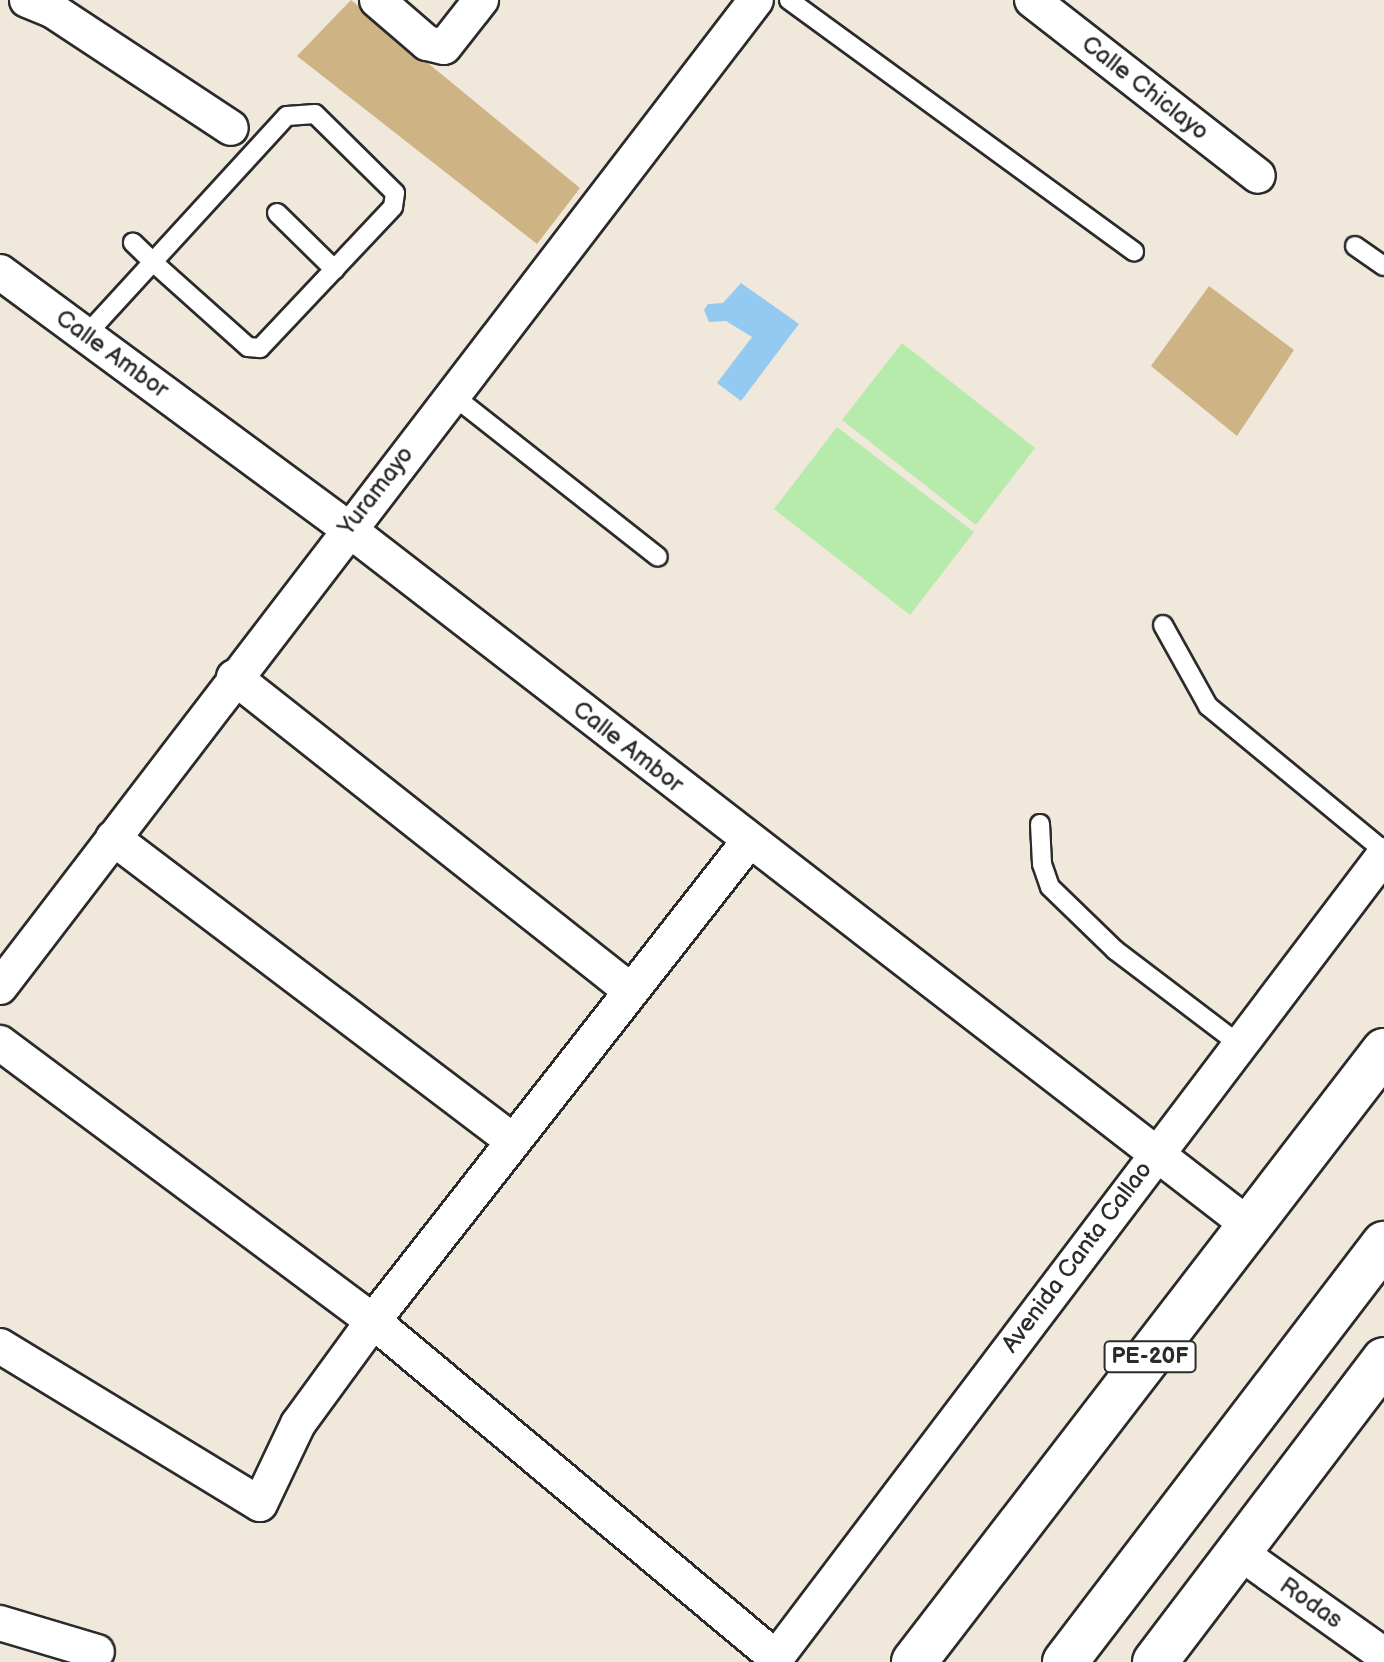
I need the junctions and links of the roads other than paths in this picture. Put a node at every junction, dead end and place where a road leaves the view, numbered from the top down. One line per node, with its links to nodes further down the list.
1 (27, 0): 7 (street)
2 (377, 0): 3 (street)
3 (481, 0)
4 (756, 0): 19 (street, Yuramayo)
5 (789, 0): 13 (lane)
6 (1032, 0): 9 (street, Calle Chiclayo)
7 (231, 128): 8 (lane)
8 (259, 147): 14 (lane); 16 (lane)
9 (1258, 176)
10 (277, 213): 16 (lane)
11 (133, 243): 14 (lane)
12 (1355, 246): 15 (lane)
13 (1134, 252)
14 (153, 262): 16 (lane); 18 (lane)
15 (1384, 266)
16 (335, 270)
17 (0, 272): 18 (street, Calle Ambor)
18 (86, 335): 20 (street, Calle Ambor)
19 (451, 394): 20 (street, Yuramayo); 21 (lane)
20 (347, 528): 23 (street, Yuramayo); 26 (street, Calle Ambor)
21 (658, 557)
22 (1163, 625): 27 (lane)
23 (234, 677): 25 (street, Yuramayo); 29 (street)
24 (1040, 824): 31 (lane)
25 (113, 838): 28 (street, Yuramayo); 33 (street)
26 (749, 841): 29 (street); 34 (street, Calle Ambor)
27 (1384, 853): 31 (street, Avenida Canta Callao)
28 (0, 987)
29 (631, 991): 33 (street)
30 (0, 1043): 37 (street)
31 (1239, 1044): 34 (street, Avenida Canta Callao)
32 (1384, 1051): 35 (main road, PE-20F)
33 (513, 1141): 37 (street)
34 (1153, 1156): 35 (street, Calle Ambor); 44 (street, Avenida Canta Callao)
35 (1251, 1227): 45 (main road, PE-20F)
36 (1384, 1244): 46 (main road)
37 (373, 1321): 38 (street); 44 (street)
38 (0, 1346)
39 (1384, 1360): 40 (main road)
40 (1239, 1552): 43 (street, Rodas); 47 (main road)
41 (0, 1623): 42 (street)
42 (97, 1652)
43 (1384, 1655)
44 (775, 1660)
45 (914, 1662)
46 (1065, 1662)
47 (1155, 1662)

